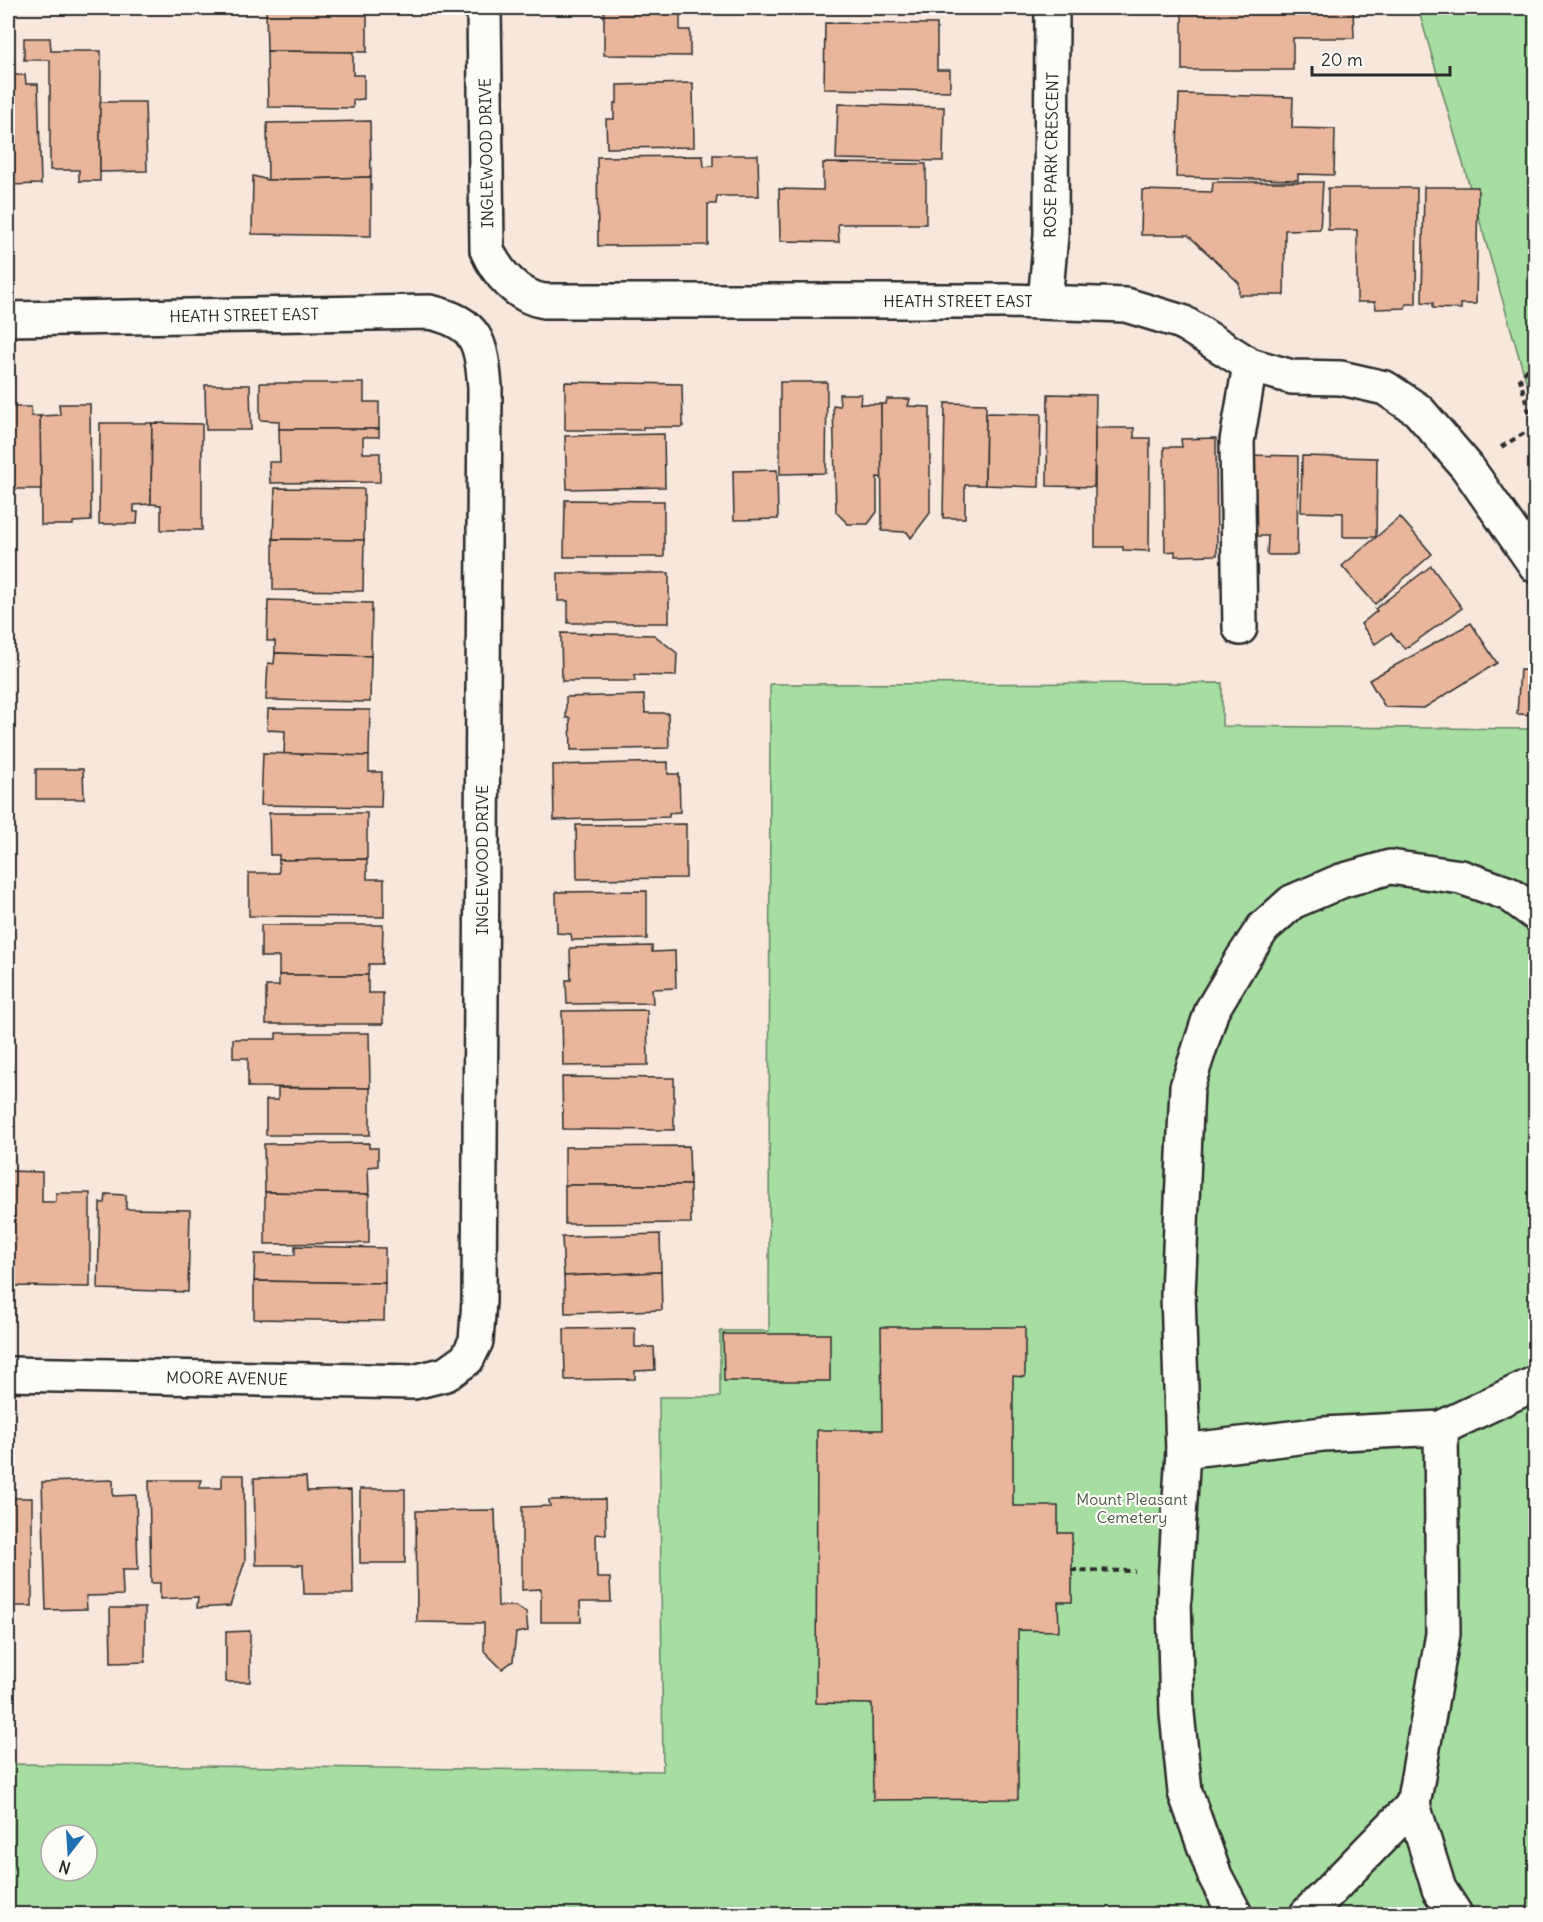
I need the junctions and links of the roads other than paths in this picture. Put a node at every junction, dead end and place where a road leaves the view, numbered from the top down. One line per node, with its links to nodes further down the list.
1 (484, 8): 3 (street, INGLEWOOD DRIVE)
2 (1052, 8): 4 (street, ROSE PARK CRESCENT)
3 (516, 288): 4 (street, HEATH STREET EAST)
4 (1045, 302): 7 (street, HEATH STREET EAST)
5 (8, 319): 6 (street, HEATH STREET EAST)
6 (474, 334): 12 (street, INGLEWOOD DRIVE)
7 (1250, 365): 8 (street, HEATH STREET EAST); 9 (street)
8 (1536, 566)
9 (1240, 628)
10 (1536, 914): 15 (street)
11 (8, 1374): 12 (street, MOORE AVENUE)
12 (446, 1374)
13 (1536, 1383): 14 (street)
14 (1442, 1428): 15 (street); 16 (street)
15 (1183, 1451): 17 (street)
16 (1413, 1805): 18 (street); 19 (street)
17 (1236, 1914)
18 (1307, 1914)
19 (1455, 1914)

